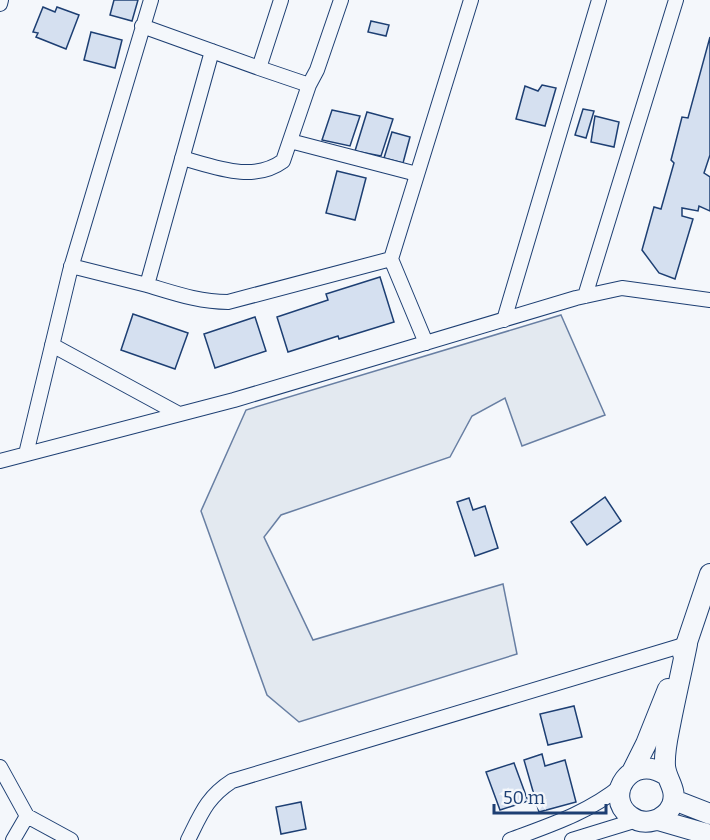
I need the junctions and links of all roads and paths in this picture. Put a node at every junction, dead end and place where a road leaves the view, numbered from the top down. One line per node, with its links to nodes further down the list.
1 (151, 0): 7 (street)
2 (281, 0): 9 (street)
3 (341, 0): 10 (street)
4 (471, 0): 13 (street)
5 (599, 0): 19 (street)
6 (676, 0): 17 (street)
7 (142, 26): 8 (street); 15 (street)
8 (212, 51): 9 (street); 12 (street)
9 (260, 68): 10 (street)
10 (309, 85): 11 (street)
11 (290, 141): 12 (street); 13 (street)
12 (182, 158): 16 (street)
13 (417, 174): 14 (street)
14 (391, 259): 16 (street); 20 (street)
15 (71, 266): 16 (street); 21 (street)
16 (147, 285)
17 (585, 296): 18 (street); 19 (street)
18 (710, 300)
19 (504, 320): 20 (street)
20 (426, 343): 22 (street)
21 (52, 345): 22 (street); 23 (street)
22 (179, 414): 23 (street)
23 (26, 454): 24 (street)
24 (0, 460)
25 (710, 574): 26 (street)
26 (687, 644): 28 (street); 29 (street); 38 (street)
27 (0, 768): 32 (street)
28 (666, 775): 29 (street); 30 (street)
29 (627, 779): 33 (street); 39 (street)
30 (674, 800): 31 (street); 34 (street)
31 (710, 814)
32 (27, 816): 36 (street); 37 (street)
33 (637, 820): 34 (street); 40 (street)
34 (658, 820): 35 (street)
35 (710, 835)
36 (13, 840)
37 (71, 840)
38 (188, 840)
39 (510, 840)
40 (572, 840)

